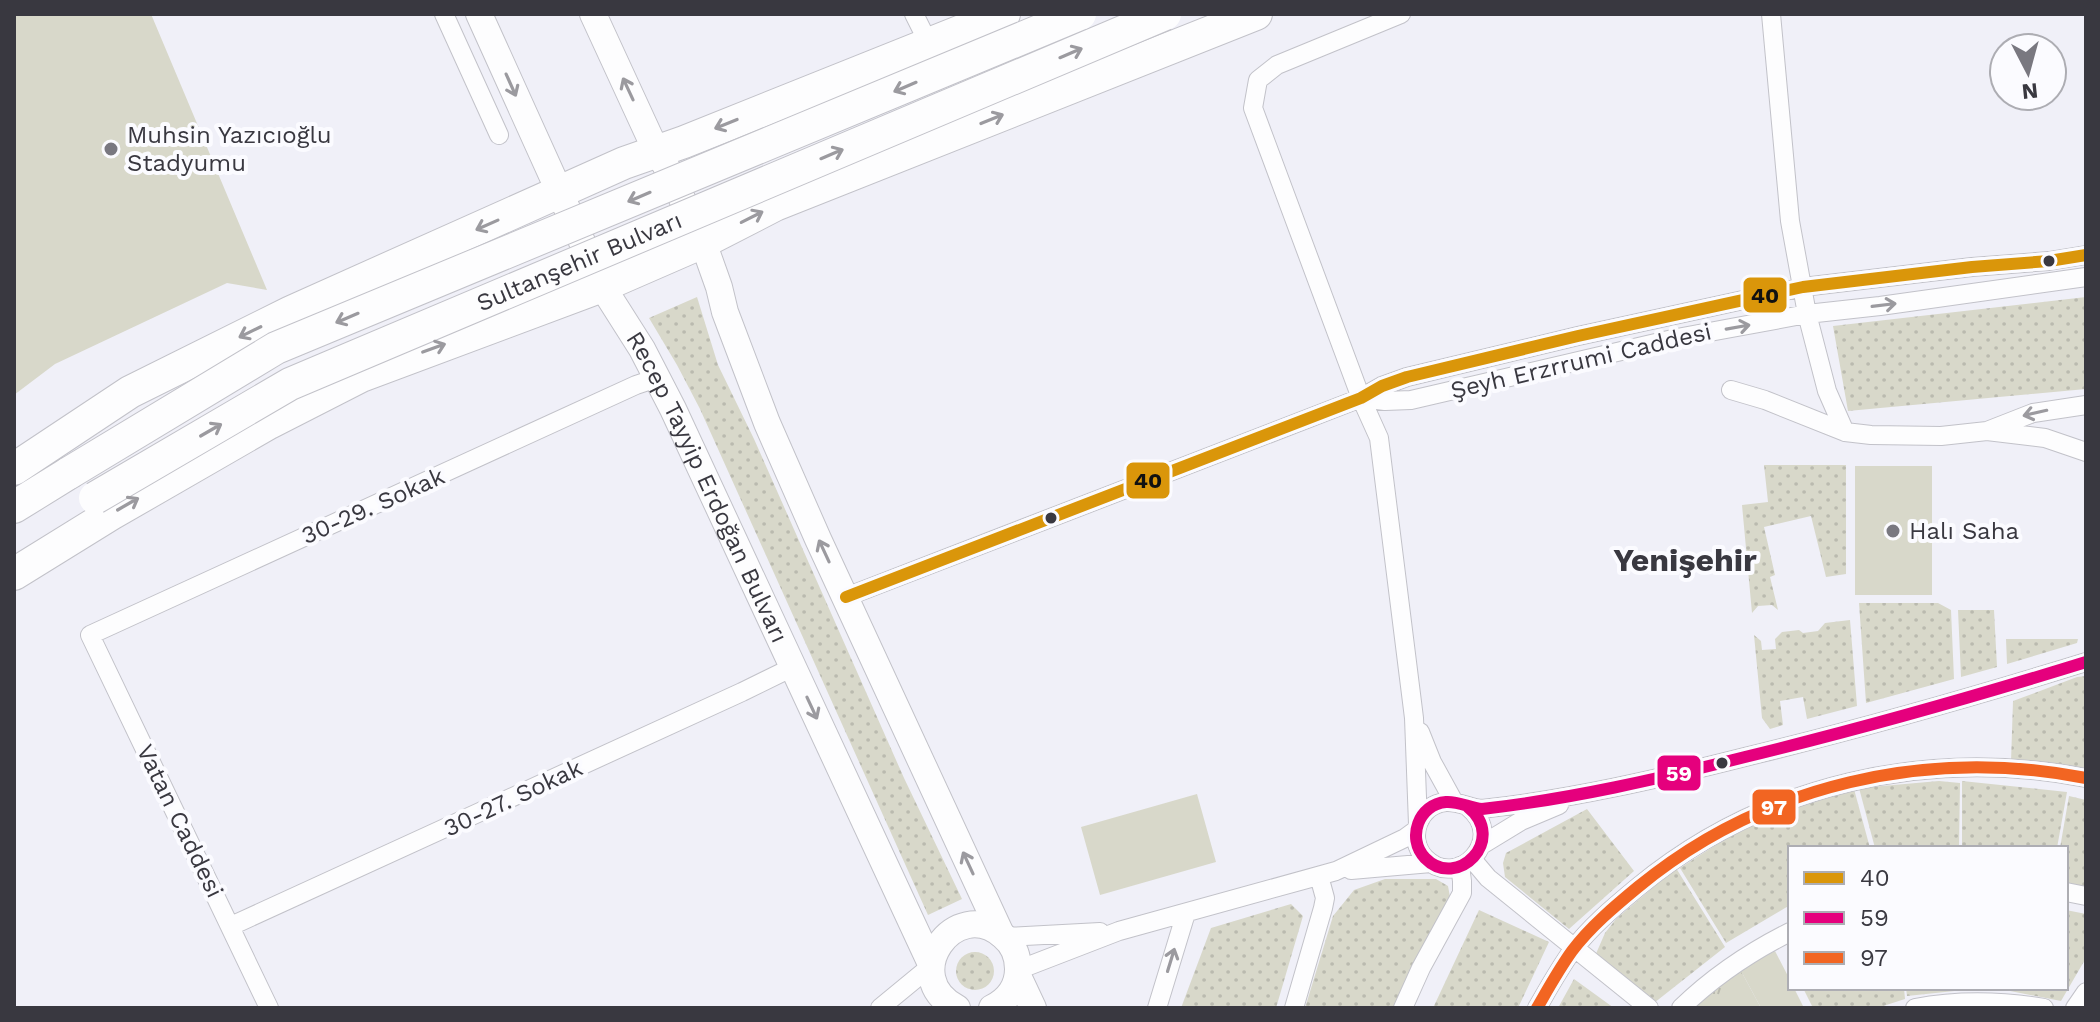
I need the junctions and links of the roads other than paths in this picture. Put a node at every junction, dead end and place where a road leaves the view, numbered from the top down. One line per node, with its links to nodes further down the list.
1 (444, 14): 12 (street)
2 (479, 14): 14 (street, Recep Tayyip Erdoğan Bulvarı, one-way to 14)
3 (593, 14): 13 (street, one-way to 3)
4 (914, 14): 11 (street)
5 (1004, 14): 11 (highway)
6 (1080, 14): 29 (highway, Sultanşehir Bulvarı, one-way to 29, bridge)
7 (1165, 14): 30 (highway, Sultanşehir Bulvarı, one-way to 7, bridge)
8 (1256, 14): 15 (highway, one-way to 8)
9 (1401, 14): 23 (street)
10 (1771, 14): 19 (street)
11 (929, 44): 13 (highway, one-way to 13)
12 (499, 135)
13 (658, 151): 14 (highway); 15 (street)
14 (558, 193): 18 (street, Recep Tayyip Erdoğan Bulvarı); 28 (highway, one-way to 28)
15 (703, 242): 18 (highway); 32 (street, one-way to 15)
16 (2086, 255): 19 (street, Şeyh Erzrrumi Caddesi)
17 (2086, 277): 20 (street, Şeyh Erzrrumi Caddesi, one-way to 17)
18 (602, 286): 21 (street, Recep Tayyip Erdoğan Bulvarı); 31 (highway, one-way to 18)
19 (1803, 287): 20 (street); 23 (street, Şeyh Erzrrumi Caddesi)
20 (1807, 314): 23 (street, Şeyh Erzrrumi Caddesi, one-way to 20); 26 (street)
21 (657, 378): 33 (street, 30-29. Sokak); 35 (street, Recep Tayyip Erdoğan Bulvarı)
22 (1731, 390): 26 (street)
23 (1361, 398): 32 (street, Şeyh Erzrrumi Caddesi); 36 (street)
24 (2086, 405): 25 (street, one-way to 25)
25 (1987, 431): 26 (street); 27 (street)
26 (1845, 432)
27 (2086, 452)
28 (14, 469)
29 (14, 507)
30 (14, 550)
31 (14, 574)
32 (846, 597): 48 (street, one-way to 32)
33 (90, 635): 45 (street, Vatan Caddesi)
34 (2086, 662): 38 (street)
35 (793, 667): 45 (street, 30-27. Sokak); 50 (street, Recep Tayyip Erdoğan Bulvarı, one-way to 50)
36 (1414, 718): 39 (street); 40 (street)
37 (2086, 778): 49 (street)
38 (1594, 793): 39 (street); 41 (street)
39 (1461, 805): 40 (street); 41 (street)
40 (1417, 827): 42 (street); 43 (street)
41 (1471, 857): 42 (street); 49 (street); 60 (street)
42 (1431, 863): 43 (street)
43 (1328, 873): 44 (street); 59 (street)
44 (1186, 913): 46 (street); 58 (street, one-way to 44)
45 (231, 926): 54 (street, Vatan Caddesi)
46 (1119, 931): 48 (street); 51 (street)
47 (1788, 933): 63 (street)
48 (1003, 936): 50 (street); 51 (street)
49 (1573, 949): 61 (street); 62 (street)
50 (931, 965): 53 (street, Recep Tayyip Erdoğan Bulvarı); 55 (street)
51 (1018, 973): 56 (street); 57 (street)
52 (2086, 992): 66 (street)
53 (948, 1006)
54 (269, 1008)
55 (880, 1008)
56 (992, 1008)
57 (1033, 1008)
58 (1157, 1008)
59 (1294, 1008)
60 (1403, 1008)
61 (1537, 1008)
62 (1649, 1008)
63 (1681, 1008)
64 (1915, 1008): 65 (street)
65 (2044, 1008)
66 (2075, 1008)

